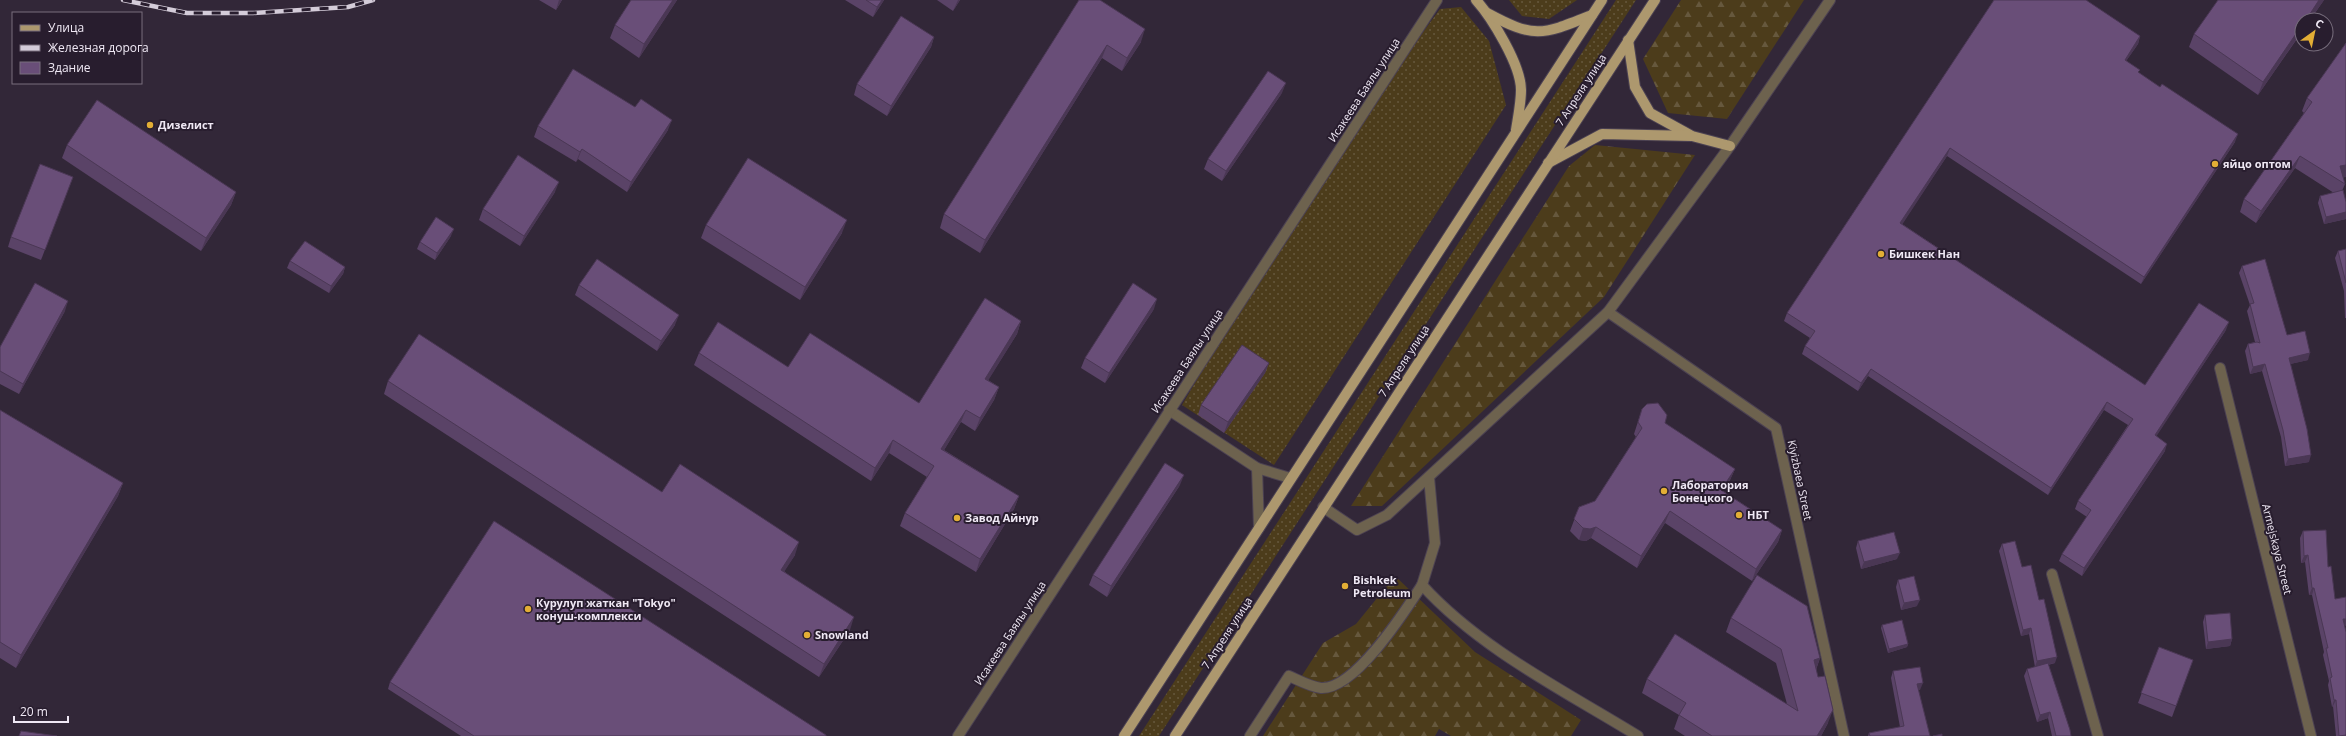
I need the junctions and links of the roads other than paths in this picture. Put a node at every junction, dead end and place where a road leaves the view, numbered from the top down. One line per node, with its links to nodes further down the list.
1 (1437, 0): 15 (street, Исакеева Баялы улица)
2 (1476, 0): 6 (main road)
3 (1602, 0): 7 (main road)
4 (1655, 0): 8 (main road, 7 Апреля улица)
5 (1830, 0): 11 (street)
6 (1487, 13): 7 (main road); 9 (main road)
7 (1592, 15): 9 (main road)
8 (1628, 40): 10 (main road); 12 (main road, 7 Апреля улица)
9 (1516, 132): 18 (main road)
10 (1692, 136): 11 (main road); 12 (main road)
11 (1730, 146): 13 (street)
12 (1547, 164): 19 (main road, 7 Апреля улица)
13 (1608, 312): 17 (street); 28 (street, Kiyizbaea Street)
14 (2220, 368): 30 (street, Armejskaya Street)
15 (1169, 410): 16 (street); 23 (street, Исакеева Баялы улица)
16 (1257, 468): 18 (street); 20 (street)
17 (1429, 477): 19 (street); 22 (street)
18 (1290, 478): 20 (main road)
19 (1323, 507): 25 (main road, 7 Апреля улица)
20 (1259, 528): 24 (main road)
21 (2052, 574): 29 (street)
22 (1422, 585): 26 (street); 27 (street)
23 (958, 736)
24 (1124, 736)
25 (1175, 736)
26 (1250, 736)
27 (1638, 736)
28 (1844, 736)
29 (2098, 736)
30 (2311, 736)

